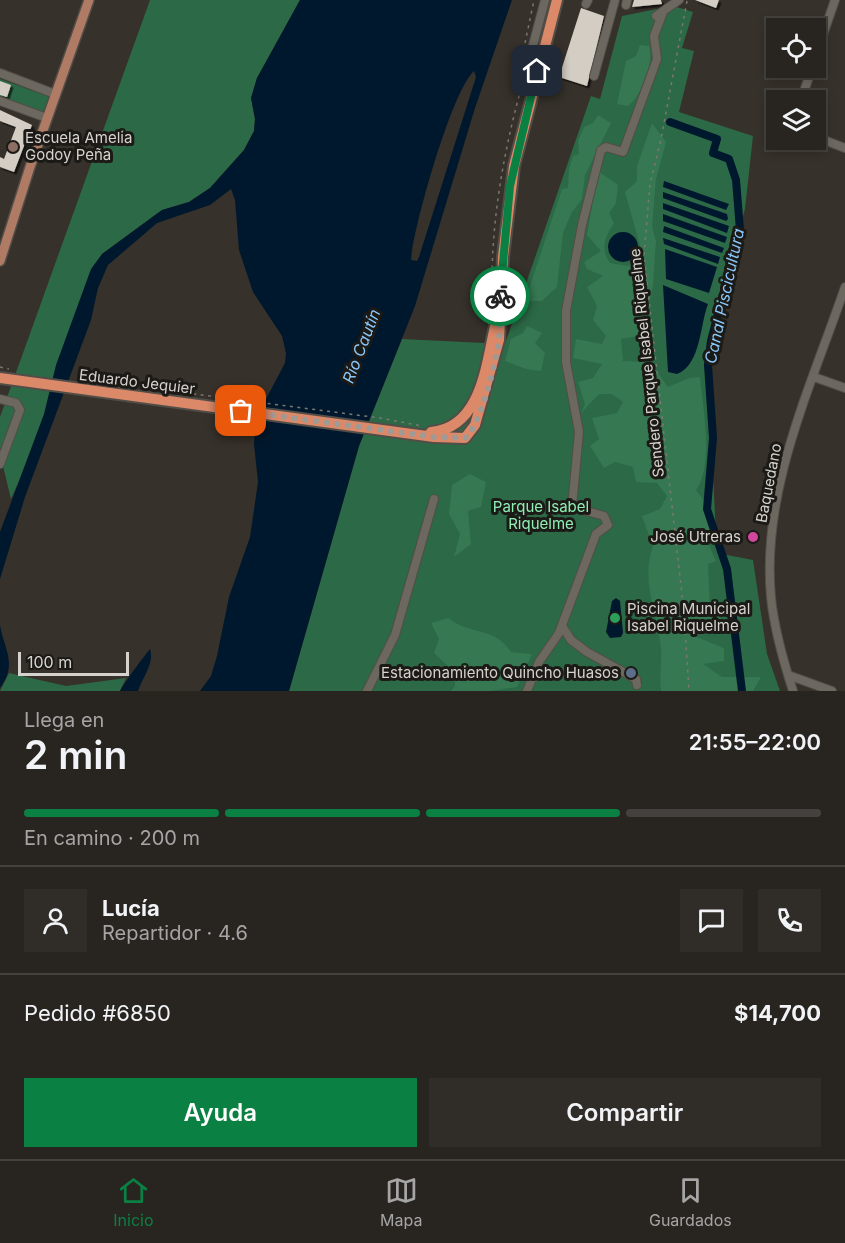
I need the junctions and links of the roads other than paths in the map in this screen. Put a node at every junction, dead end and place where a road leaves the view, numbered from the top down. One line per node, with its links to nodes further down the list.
1 (89, 0): 11 (main road)
2 (545, 0): 8 (street)
3 (557, 0): 8 (highway)
4 (615, 0): 10 (street)
5 (679, 0): 27 (street)
6 (835, 0): 7 (street)
7 (826, 27)
8 (537, 71): 19 (highway)
9 (0, 73): 11 (street)
10 (594, 76)
11 (55, 93): 13 (main road)
12 (0, 101): 13 (street)
13 (47, 118): 16 (main road)
14 (826, 141): 15 (street)
15 (845, 148)
16 (3, 241): 17 (main road)
17 (0, 261)
18 (845, 287): 20 (street, Baquedano)
19 (500, 305): 24 (highway); 24 (highway)
20 (814, 377): 22 (street); 28 (street, Baquedano)
21 (0, 378): 24 (highway, Eduardo Jequier)
22 (845, 388)
23 (0, 399): 25 (street)
24 (427, 430)
25 (0, 464)
26 (434, 499): 30 (street)
27 (561, 626): 29 (street); 31 (street)
28 (788, 675): 32 (street, Baquedano); 33 (street)
29 (637, 685)
30 (367, 691)
31 (527, 691)
32 (793, 691)
33 (832, 691)

